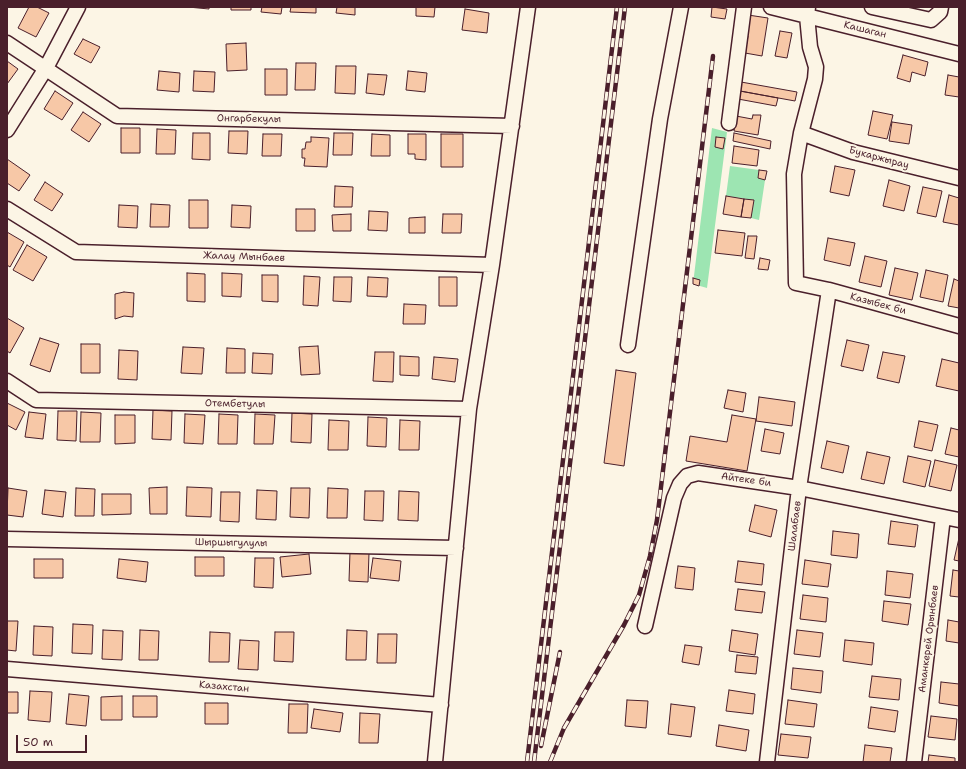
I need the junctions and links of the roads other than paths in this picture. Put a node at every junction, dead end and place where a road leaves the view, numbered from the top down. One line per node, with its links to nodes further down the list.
1 (78, 7): 11 (street)
2 (528, 7): 13 (street)
3 (681, 7): 21 (street)
4 (744, 7): 12 (street)
5 (771, 7): 8 (street, Кашаган)
6 (872, 7): 7 (street)
7 (941, 7)
8 (807, 12): 10 (street, Кашаган); 15 (street)
9 (7, 43): 11 (street, Онгарбекулы)
10 (959, 54)
11 (46, 68): 13 (street, Онгарбекулы); 14 (street)
12 (729, 123)
13 (512, 126): 18 (street)
14 (7, 130)
15 (801, 133): 16 (street, Букаржырау); 19 (street, Казыбек би)
16 (959, 178)
17 (7, 209): 18 (street, Жалау Мынбаев)
18 (492, 265): 23 (street)
19 (829, 290): 20 (street, Казыбек би); 24 (street, Шалабаев)
20 (959, 326)
21 (628, 345)
22 (7, 381): 23 (street, Отембетулы)
23 (469, 409): 28 (street)
24 (799, 488): 25 (street, Айтеке би); 29 (street, Айтеке би); 33 (street, Шалабаев)
25 (943, 516): 26 (street, Айтеке би); 34 (street, Аманкерей Орынбаев)
26 (959, 520)
27 (7, 539): 28 (street, Шыршыгулулы)
28 (456, 548): 31 (street)
29 (645, 626)
30 (7, 669): 31 (street, Казахстан)
31 (441, 706): 32 (street)
32 (435, 762)
33 (767, 762)
34 (914, 762)

